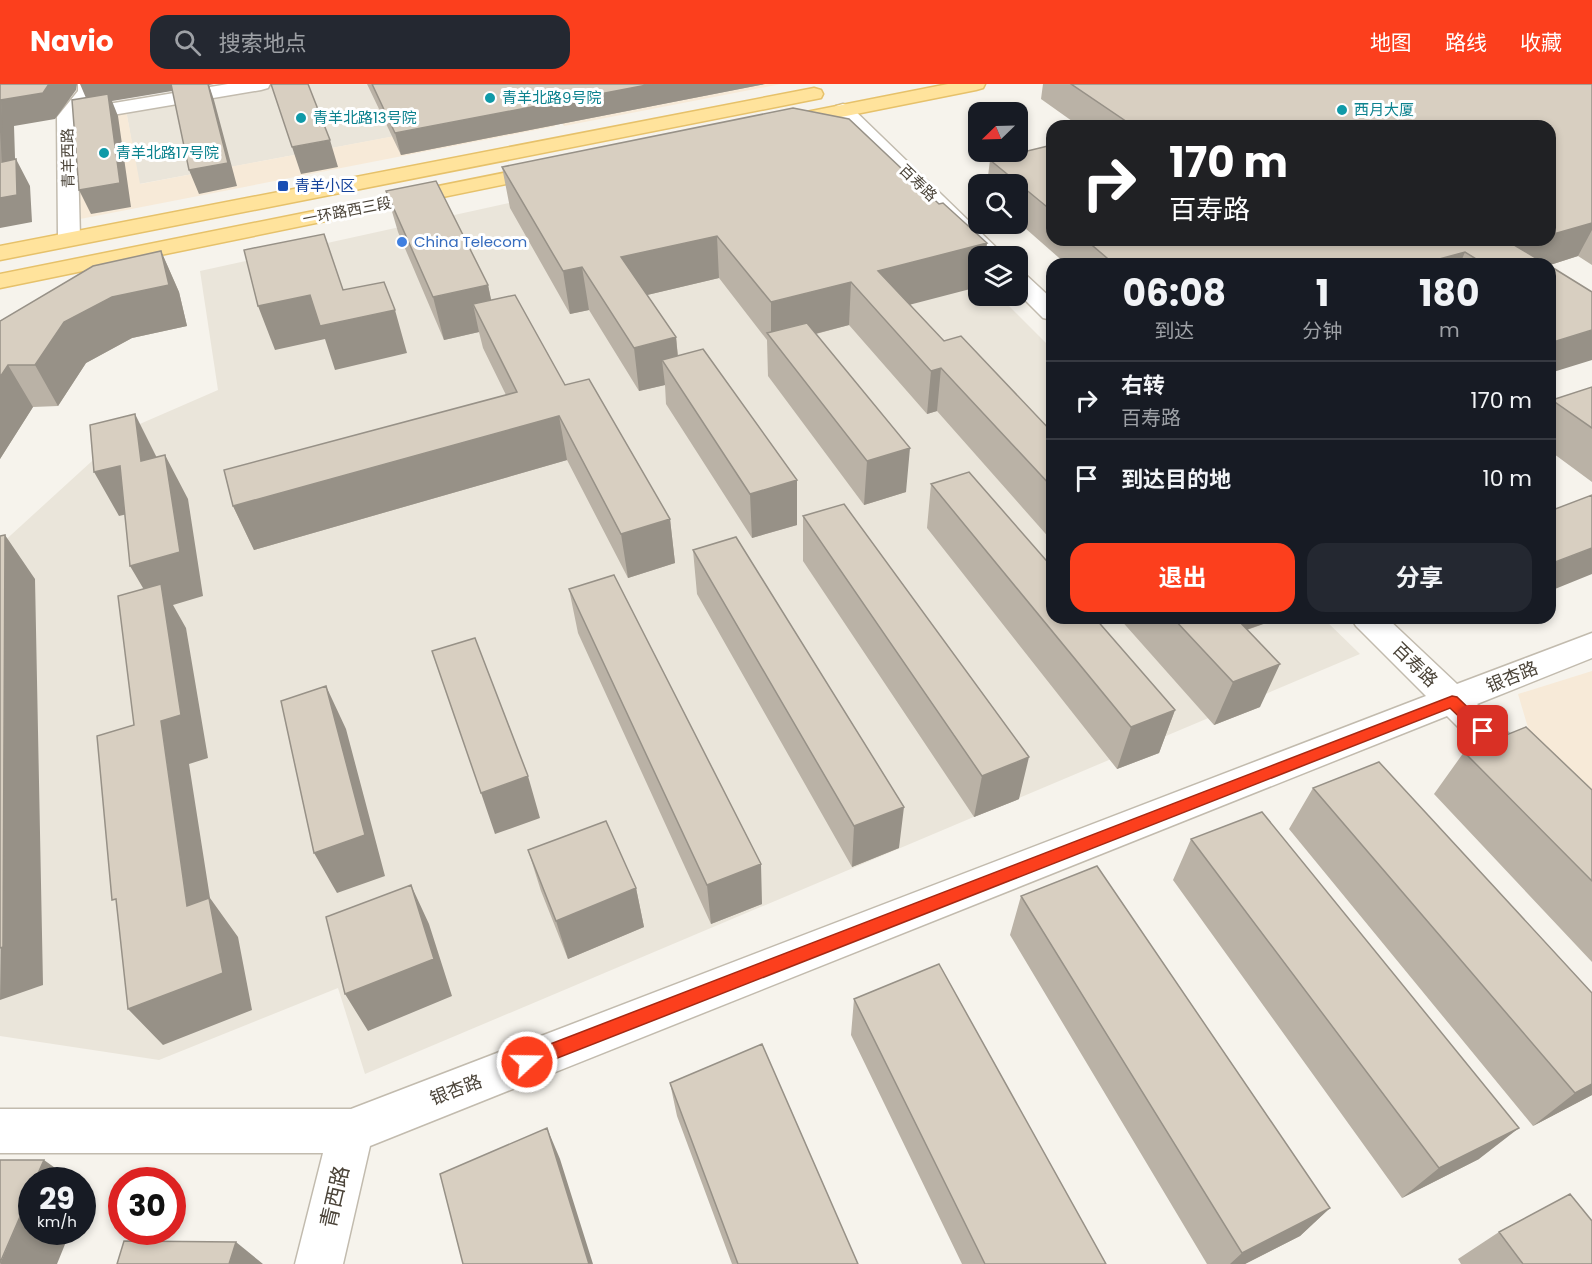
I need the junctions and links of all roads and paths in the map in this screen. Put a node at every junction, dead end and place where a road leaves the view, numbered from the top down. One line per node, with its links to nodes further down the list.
1 (87, 84): 6 (street, 青羊西路)
2 (261, 84): 6 (street)
3 (976, 84): 5 (main road)
4 (836, 89): 9 (main road, 一环路西三段)
5 (843, 110): 7 (main road); 10 (street, 百寿路)
6 (67, 117): 9 (street, 青羊西路)
7 (761, 127)
8 (563, 167): 12 (main road, 一环路西三段)
9 (69, 238): 11 (main road, 一环路西三段)
10 (984, 246)
11 (0, 253)
12 (1, 282)
13 (1028, 290): 14 (street)
14 (1046, 307)
15 (1373, 624): 17 (street, 百寿路)
16 (1592, 645): 17 (street, 银杏路)
17 (1452, 701): 18 (street, 百寿路); 20 (street, 银杏路)
18 (1543, 789)
19 (0, 1131): 20 (street, 银杏路)
20 (351, 1131): 21 (street, 青西路)
21 (319, 1264)

